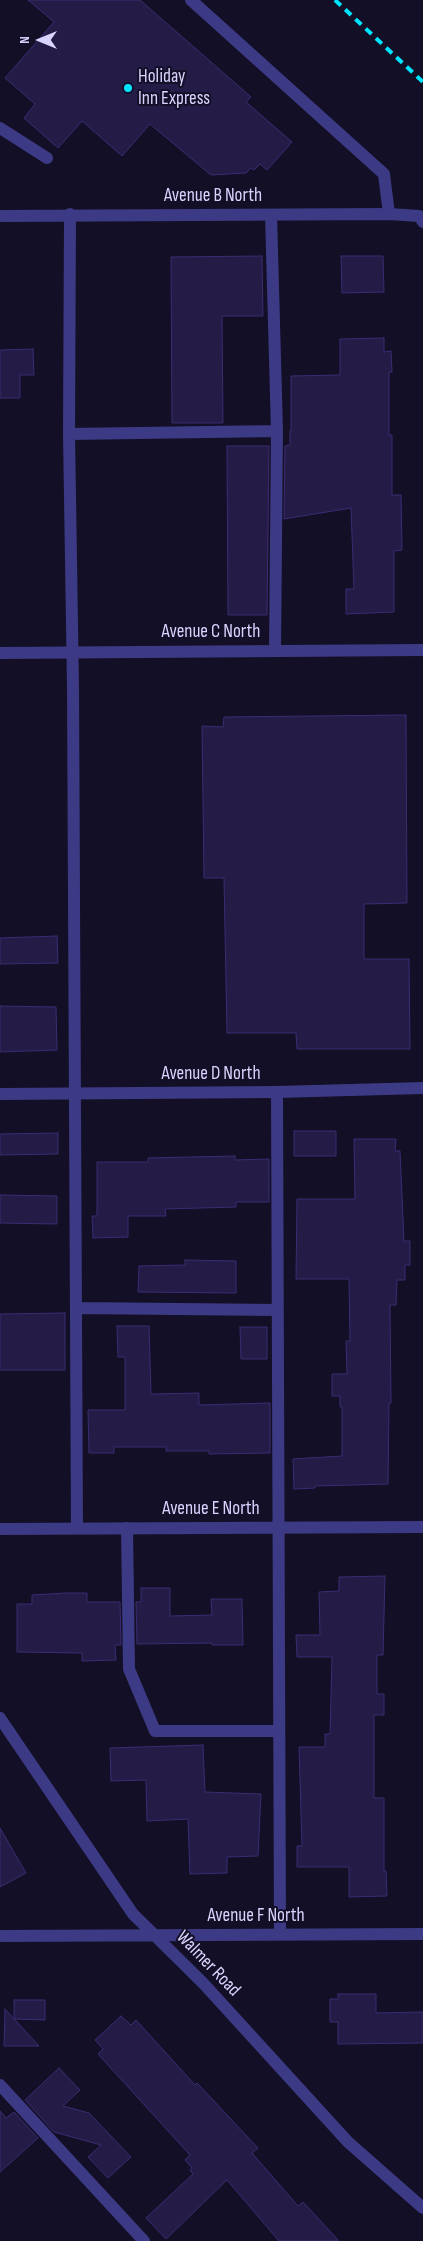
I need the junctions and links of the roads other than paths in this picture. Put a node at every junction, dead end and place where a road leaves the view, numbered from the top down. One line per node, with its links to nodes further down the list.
1 (191, 0): 5 (street)
2 (0, 128): 3 (street)
3 (47, 158)
4 (70, 214): 6 (street, Avenue B North); 7 (street, Avenue B North); 10 (street)
5 (389, 214): 6 (street, Avenue B North); 8 (street, Avenue B North)
6 (271, 215): 9 (street)
7 (0, 216)
8 (423, 222)
9 (277, 431): 10 (street); 11 (street)
10 (69, 434): 13 (street)
11 (275, 650): 12 (street, Avenue C North); 13 (street, Avenue C North)
12 (423, 650)
13 (73, 652): 14 (street, Avenue C North); 17 (street)
14 (0, 653)
15 (423, 1088): 16 (street, Avenue D North)
16 (278, 1092): 17 (street, Avenue D North); 20 (street)
17 (76, 1093): 18 (street, Avenue D North); 19 (street)
18 (0, 1094)
19 (76, 1308): 20 (street); 22 (street)
20 (277, 1310): 24 (street)
21 (423, 1526): 24 (street, Avenue E North)
22 (77, 1528): 23 (street, Avenue E North); 25 (street, Avenue E North)
23 (127, 1528): 24 (street, Avenue E North); 27 (street)
24 (278, 1528): 27 (street)
25 (0, 1529)
26 (0, 1718): 31 (street, Walmer Road)
27 (278, 1731): 28 (street)
28 (280, 1934): 29 (street, Avenue F North); 31 (street, Avenue F North)
29 (423, 1934)
30 (0, 1936): 31 (street, Avenue F North)
31 (155, 1936): 33 (street, Walmer Road)
32 (0, 2085): 34 (street)
33 (423, 2208)
34 (144, 2241)

